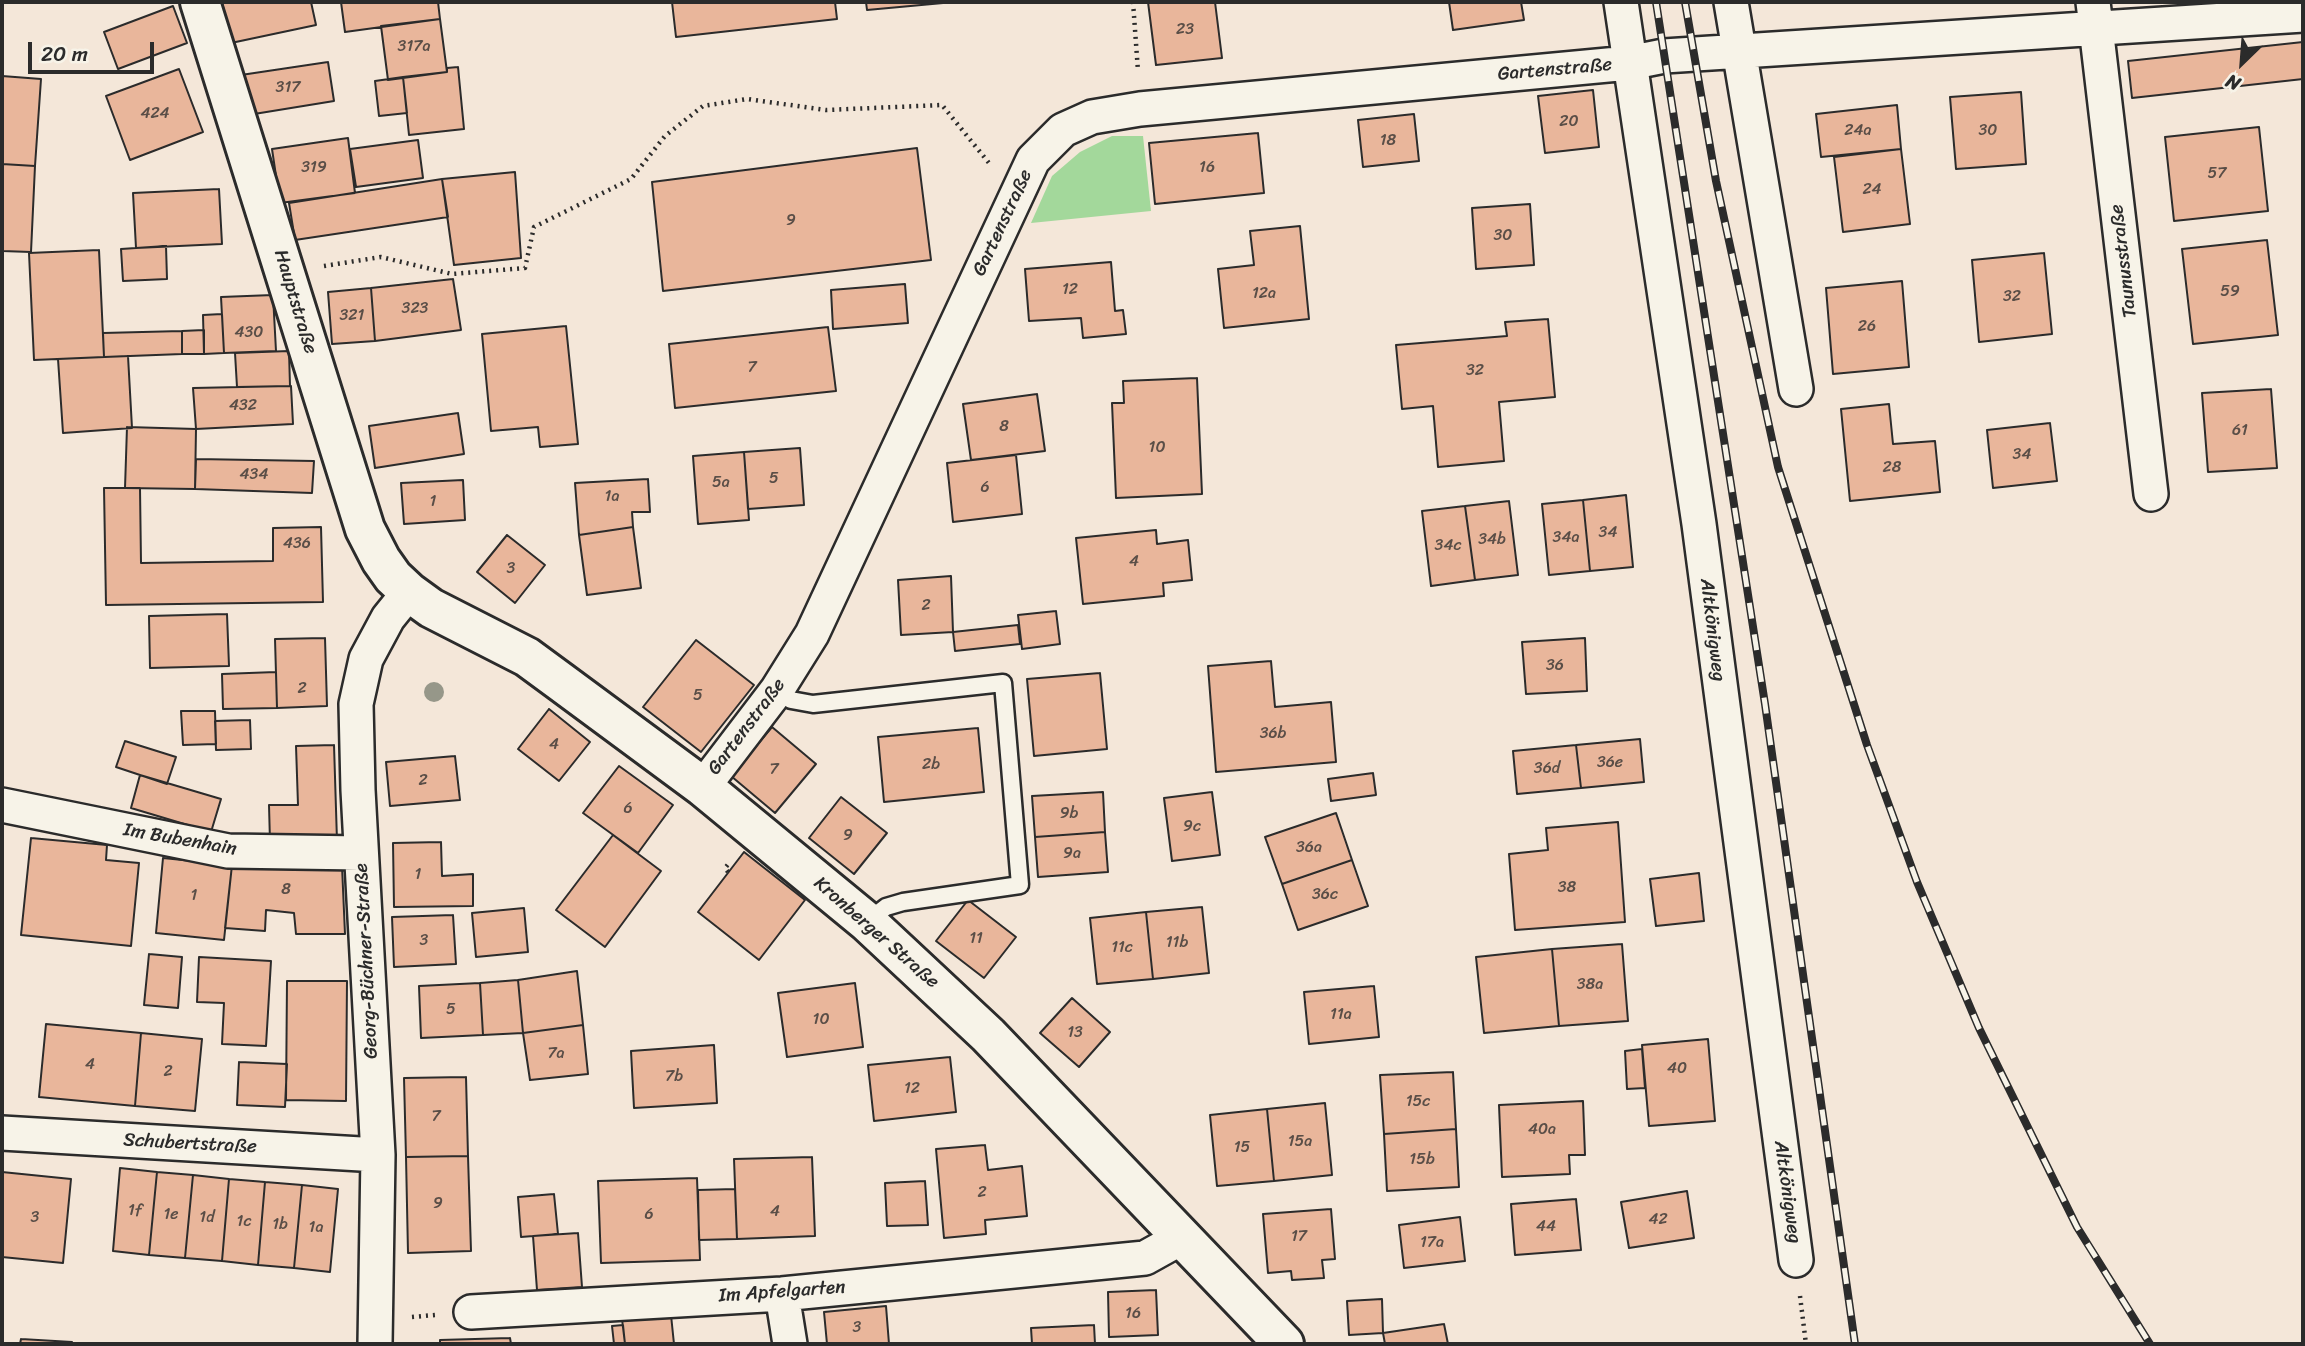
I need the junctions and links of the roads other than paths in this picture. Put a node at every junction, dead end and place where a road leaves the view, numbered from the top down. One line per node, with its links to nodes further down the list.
1 (200, 2): 10 (street, Hauptstraße)
2 (1621, 2): 7 (street, Altkönigweg)
3 (1731, 2): 6 (street)
4 (2095, 15): 5 (street); 6 (street); 9 (street, Taunusstraße)
5 (2303, 15)
6 (1738, 51): 7 (street); 8 (street)
7 (1629, 63): 11 (street, Gartenstraße); 19 (street, Altkönigweg)
8 (1796, 389)
9 (2151, 494)
10 (409, 592): 12 (street, Kronberger Straße); 14 (street, Georg-Büchner-Straße)
11 (777, 690): 12 (street, Gartenstraße); 15 (lane)
12 (703, 787): 15 (street, Kronberger Straße)
13 (2, 805): 14 (street, Im Bubenhain)
14 (361, 853): 17 (street, Georg-Büchner-Straße)
15 (866, 922): 18 (street, Kronberger Straße)
16 (2, 1133): 17 (street, Schubertstraße)
17 (378, 1154): 22 (street, Georg-Büchner-Straße)
18 (1181, 1238): 20 (street, Im Apfelgarten); 24 (street, Kronberger Straße)
19 (1796, 1260)
20 (782, 1294): 21 (street, Im Apfelgarten); 23 (street)
21 (471, 1312)
22 (376, 1332)
23 (790, 1344)
24 (1284, 1344)

